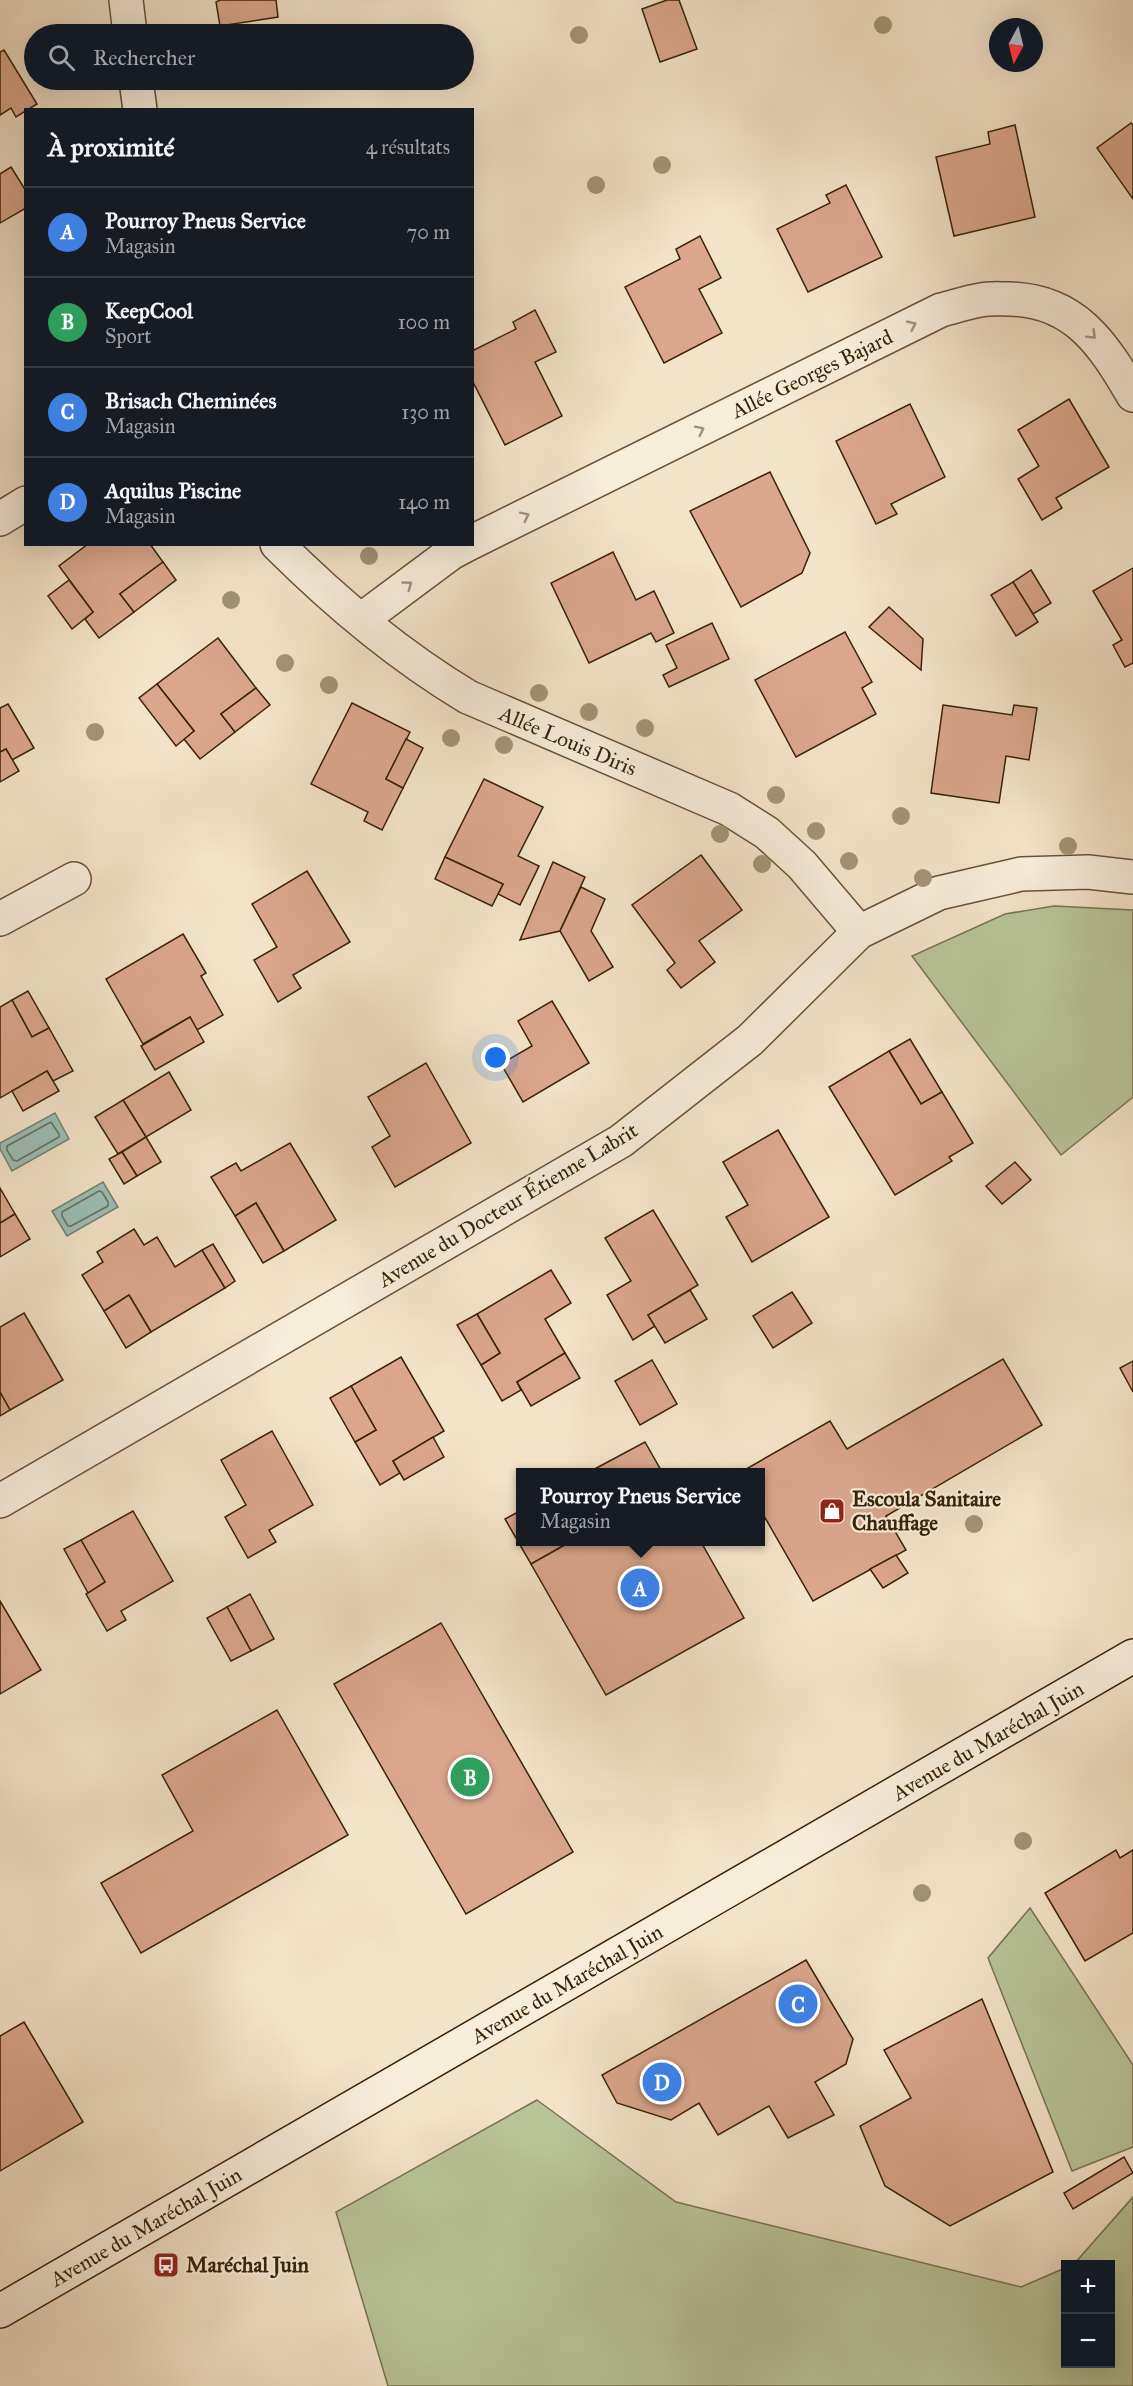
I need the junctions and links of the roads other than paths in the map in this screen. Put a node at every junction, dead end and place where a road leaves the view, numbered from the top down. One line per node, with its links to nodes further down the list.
1 (126, 0): 2 (street)
2 (129, 24)
3 (137, 90): 4 (street)
4 (140, 108)
5 (1133, 394): 8 (street, Allée Georges Bajard, one-way to 5)
6 (24, 504): 7 (street)
7 (0, 519)
8 (474, 541)
9 (279, 546): 11 (street, Allée Louis Diris)
10 (464, 546): 11 (street, one-way to 10)
11 (361, 620): 15 (street, Allée Louis Diris)
12 (1133, 877): 15 (street, Avenue du Docteur Étienne Labrit)
13 (75, 879): 14 (street)
14 (0, 919)
15 (859, 932): 16 (street, Avenue du Docteur Étienne Labrit)
16 (0, 1501)
17 (1133, 1656): 18 (street, Avenue du Maréchal Juin)
18 (0, 2311)

